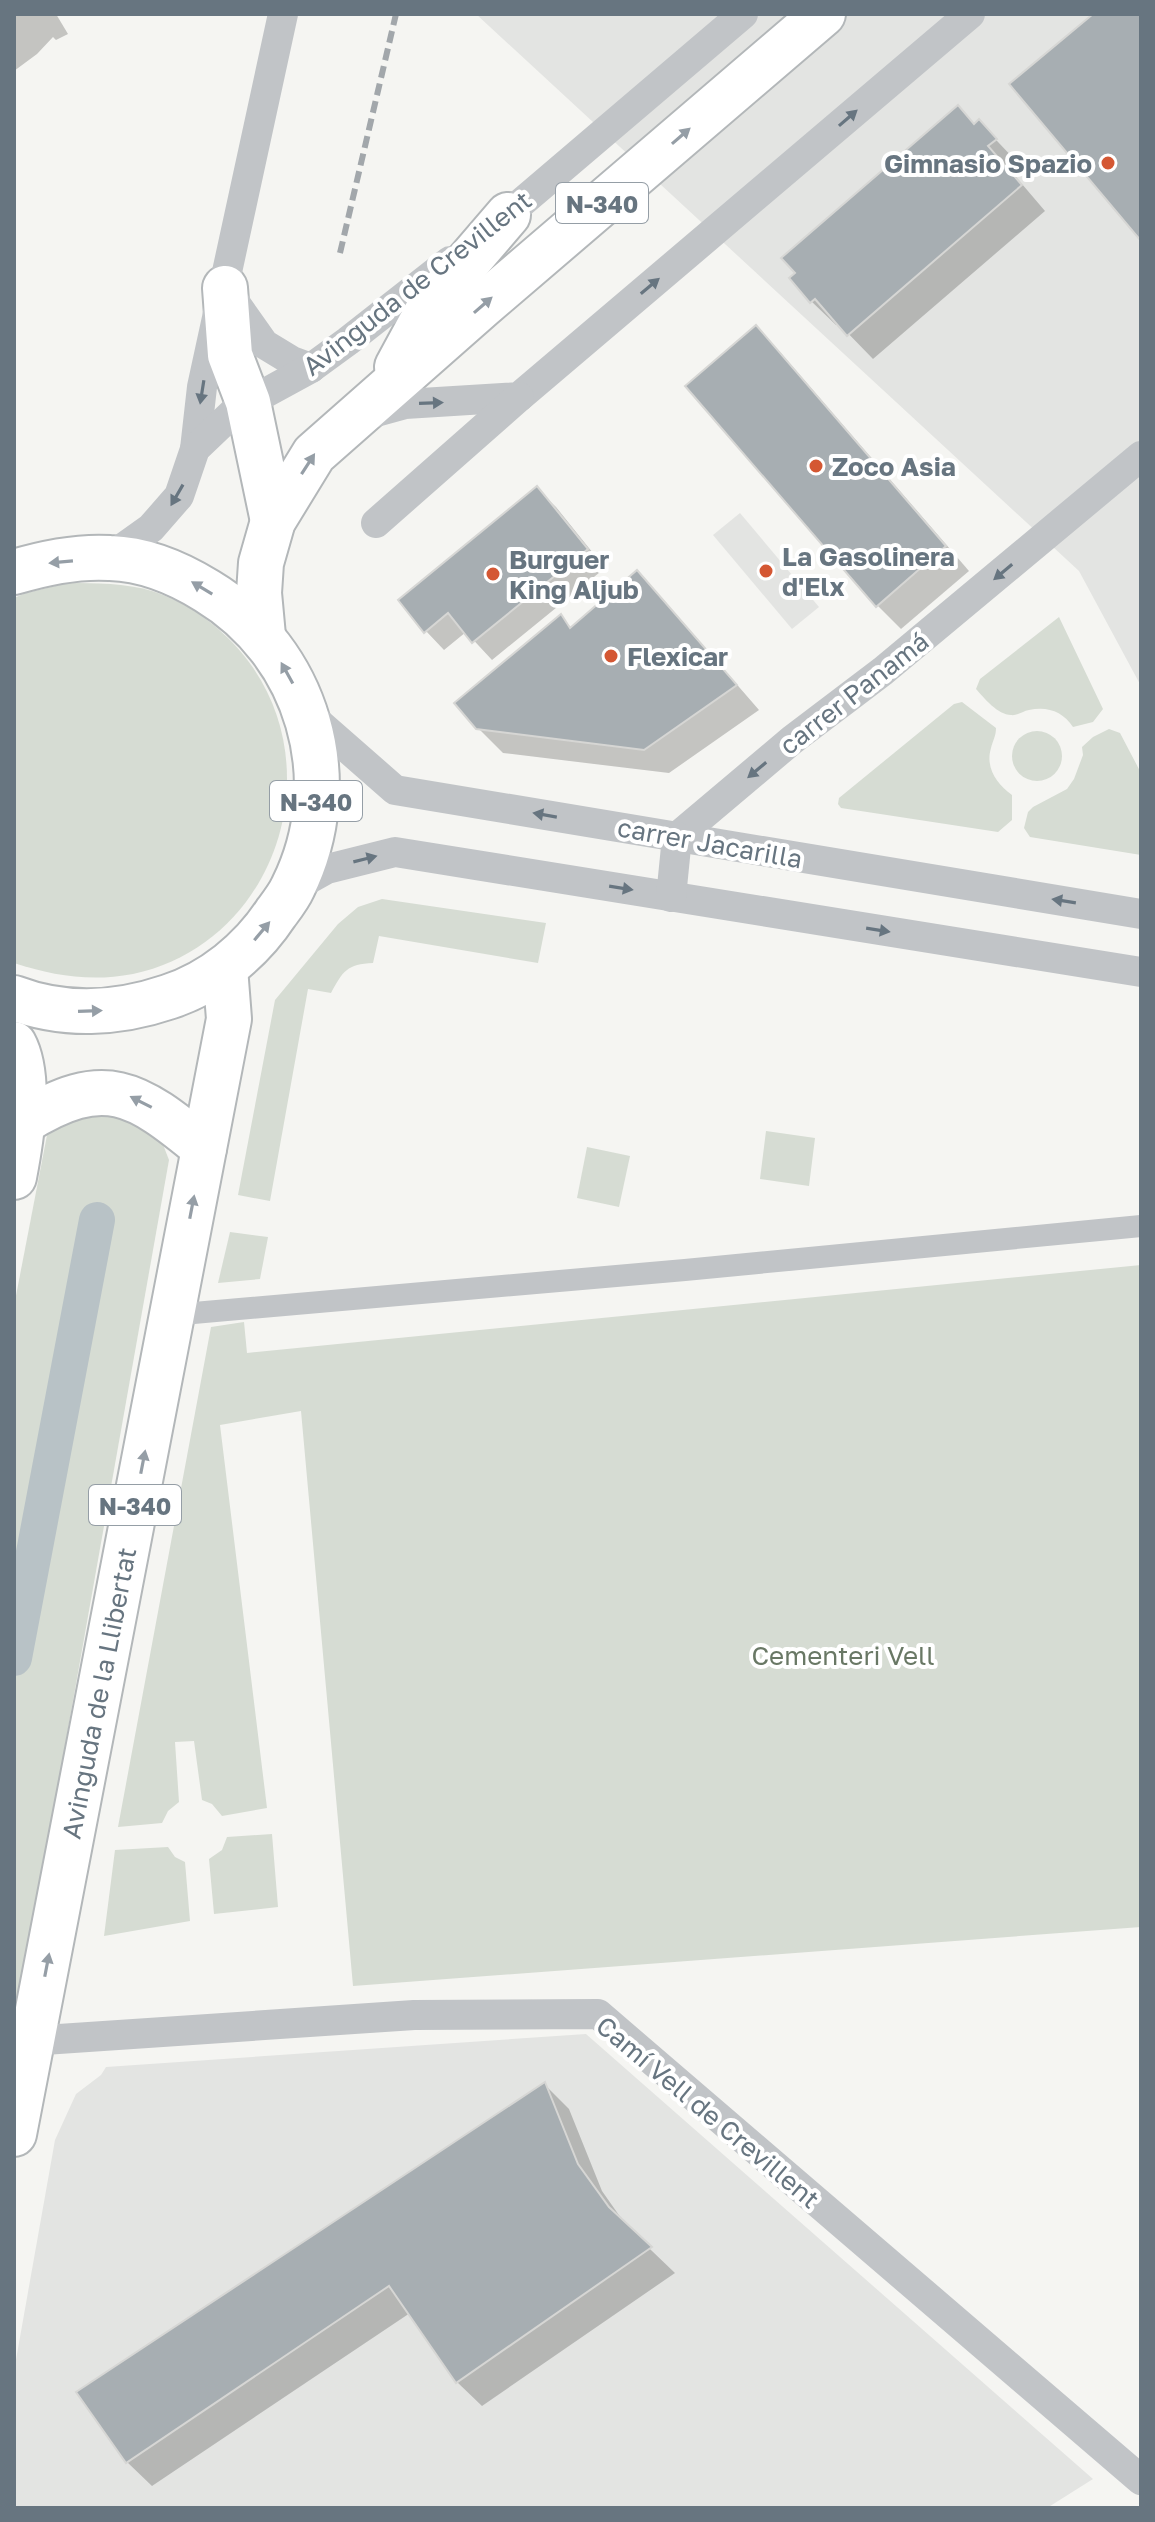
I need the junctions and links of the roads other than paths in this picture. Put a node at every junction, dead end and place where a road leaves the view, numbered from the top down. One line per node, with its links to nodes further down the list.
1 (283, 14): 6 (street)
2 (743, 14): 5 (street, Avinguda de Crevillent)
3 (823, 14): 10 (highway, Avinguda de Crevillent / N-340, one-way to 3)
4 (970, 14): 8 (street, one-way to 4)
5 (508, 215): 7 (street, Avinguda de Crevillent); 10 (highway)
6 (225, 288): 7 (street); 9 (highway); 11 (street, one-way to 11)
7 (311, 368): 9 (street, Avinguda de Crevillent)
8 (519, 397): 10 (street, Avinguda de Crevillent, one-way to 8); 14 (street)
9 (248, 402): 11 (street, Avinguda de Crevillent); 13 (highway)
10 (368, 405): 13 (highway, Avinguda de Crevillent / N-340, one-way to 10)
11 (195, 449): 15 (street, Avinguda de Crevillent, one-way to 15)
12 (1141, 456): 19 (street, carrer Panamá, one-way to 19)
13 (273, 521): 17 (highway, Avinguda de Crevillent / N-340)
14 (376, 523)
15 (109, 558): 16 (highway, N-340, one-way to 16); 17 (highway, N-340, one-way to 15)
16 (14, 572)
17 (263, 636): 18 (highway, N-340, one-way to 17)
18 (306, 712): 19 (street, carrer Jacarilla, one-way to 18); 20 (highway, N-340)
19 (677, 837): 21 (street); 22 (street, carrer Jacarilla, one-way to 19)
20 (293, 888): 21 (street, one-way to 21); 23 (highway, N-340, one-way to 20)
21 (671, 897): 24 (street, one-way to 24)
22 (1141, 914)
23 (225, 968): 25 (highway, N-340, one-way to 23); 28 (highway, Avinguda de la Llibertat / N-340)
24 (1141, 972)
25 (14, 998)
26 (14, 1044): 27 (highway)
27 (23, 1122): 28 (highway, one-way to 27); 29 (highway)
28 (204, 1148): 31 (highway, Avinguda de la Llibertat / N-340, one-way to 28)
29 (14, 1177)
30 (1141, 1226): 31 (street)
31 (171, 1315): 32 (highway, Avinguda de la Llibertat / N-340, one-way to 31)
32 (23, 2042): 33 (highway, Avinguda de la Llibertat / N-340); 34 (street, Camí Vell de Crevillent)
33 (14, 2134)
34 (1141, 2480)

